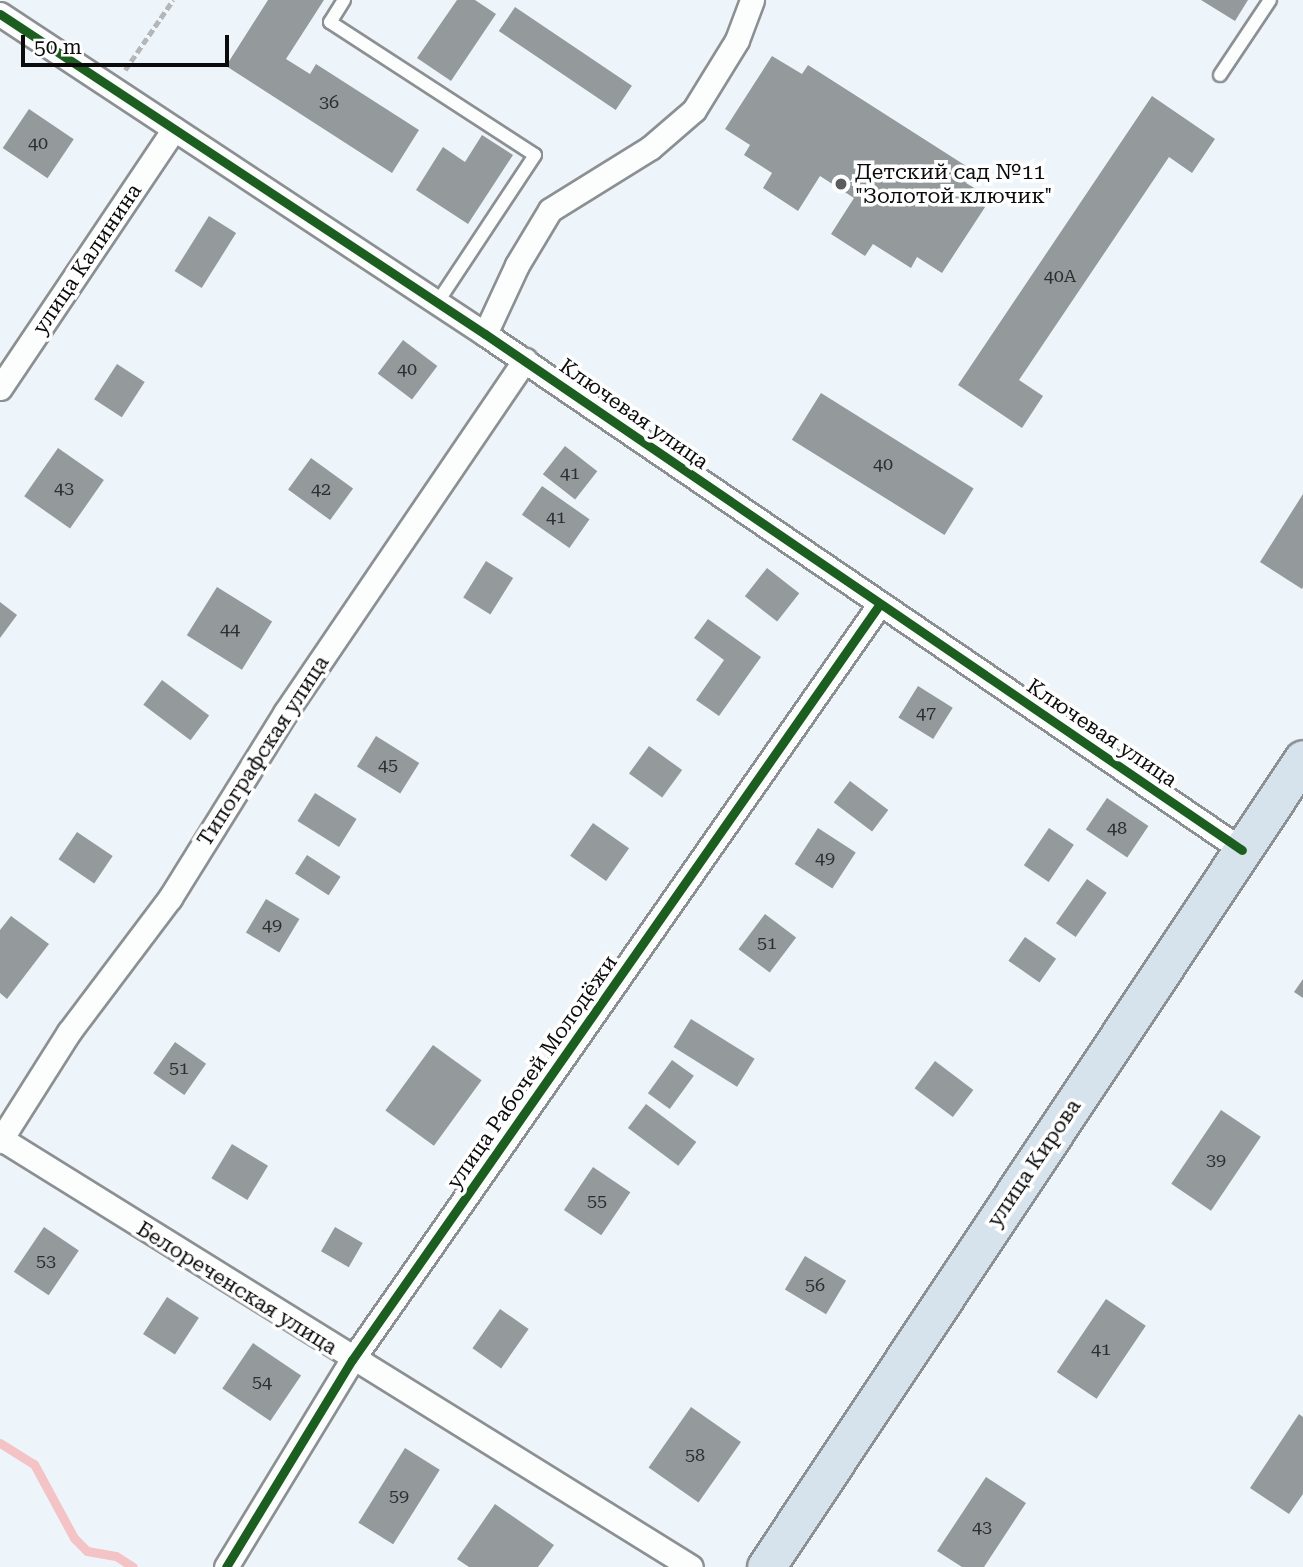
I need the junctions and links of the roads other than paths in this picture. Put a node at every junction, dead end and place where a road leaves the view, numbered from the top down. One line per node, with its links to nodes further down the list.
1 (344, 0): 7 (lane)
2 (752, 0): 8 (street)
3 (1270, 0): 5 (lane)
4 (0, 14): 6 (street, Ключевая улица)
5 (1220, 75)
6 (174, 130): 7 (street, Ключевая улица); 10 (street, улица Калинина)
7 (437, 303): 8 (street, Ключевая улица)
8 (485, 334): 9 (street, Ключевая улица)
9 (525, 360): 11 (street, Ключевая улица); 14 (street, Типографская улица)
10 (0, 388)
11 (879, 606): 13 (street, Ключевая улица); 15 (street, улица Рабочей Молодёжи)
12 (1303, 759): 13 (main road, улица Кирова)
13 (1242, 850): 18 (main road, улица Кирова)
14 (0, 1139): 15 (street, Белореченская улица)
15 (352, 1360): 16 (street, улица Рабочей Молодёжи); 17 (street, Белореченская улица)
16 (226, 1567)
17 (691, 1567)
18 (766, 1567)

